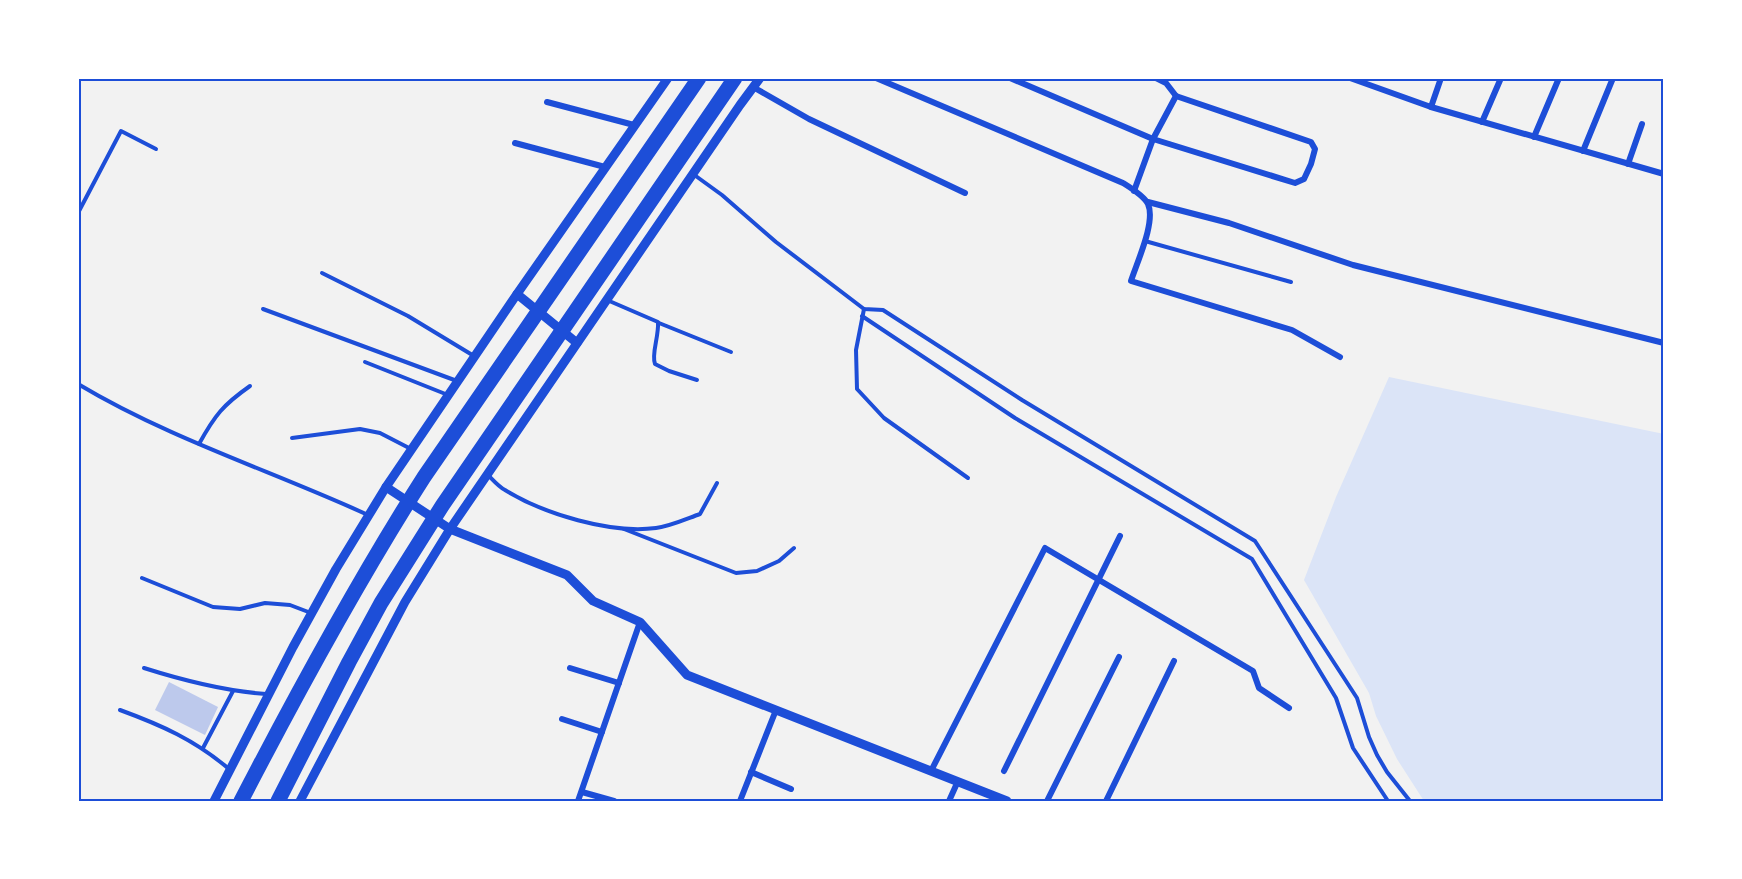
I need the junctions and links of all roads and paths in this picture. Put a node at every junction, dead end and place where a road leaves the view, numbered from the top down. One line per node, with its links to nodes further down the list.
1 (668, 78): 19 (street)
2 (699, 78): 91 (highway)
3 (735, 78): 92 (highway)
4 (760, 78): 14 (street)
5 (876, 78): 13 (street)
6 (1010, 78): 22 (street)
7 (1156, 78): 15 (street)
8 (1350, 78): 17 (street)
9 (1441, 78): 17 (street)
10 (1501, 78): 18 (street)
11 (1559, 78): 21 (street)
12 (1613, 78): 25 (street)
13 (887, 80): 30 (street)
14 (753, 87): 28 (street); 31 (street)
15 (1176, 96): 22 (street); 22 (street)
16 (547, 102): 19 (street)
17 (1431, 107): 18 (street)
18 (1482, 122): 21 (street)
19 (634, 124): 27 (street)
20 (1642, 124): 26 (street)
21 (1534, 137): 25 (street)
22 (1153, 139): 30 (street)
23 (515, 143): 27 (street)
24 (156, 148): 33 (lane)
25 (1583, 151): 26 (street)
26 (1628, 164): 29 (street)
27 (605, 166): 37 (street)
28 (693, 173): 38 (street); 40 (lane)
29 (1664, 174)
30 (1134, 191): 32 (street)
31 (965, 193)
32 (1148, 202): 34 (street); 44 (street)
33 (79, 209)
34 (1144, 241): 36 (lane); 47 (street)
35 (322, 273): 46 (lane)
36 (1291, 282)
37 (517, 294): 43 (street); 46 (street)
38 (606, 300): 42 (lane); 43 (street)
39 (263, 309): 50 (lane)
40 (864, 309): 41 (lane); 102 (lane)
41 (862, 316): 58 (lane); 101 (lane)
42 (658, 322): 45 (lane); 49 (lane)
43 (577, 343): 57 (street)
44 (1664, 343)
45 (731, 352)
46 (475, 357): 50 (street)
47 (1340, 357)
48 (365, 362): 53 (lane)
49 (697, 380)
50 (458, 382): 53 (street)
51 (78, 384): 55 (lane)
52 (250, 386): 55 (lane)
53 (448, 396): 56 (street)
54 (292, 438): 56 (lane)
55 (200, 444): 61 (lane)
56 (412, 449): 60 (street)
57 (487, 475): 62 (lane); 63 (street)
58 (968, 478)
59 (717, 483): 62 (lane)
60 (386, 487): 61 (street); 63 (street)
61 (369, 516): 68 (street)
62 (620, 528): 65 (lane)
63 (450, 529): 69 (street); 93 (street)
64 (1120, 536): 67 (street)
65 (794, 548)
66 (142, 578): 68 (lane)
67 (1097, 579): 77 (street); 84 (street); 85 (street)
68 (311, 614): 76 (street)
69 (640, 622): 74 (street); 79 (street)
70 (1119, 657): 99 (street)
71 (1174, 661): 100 (street)
72 (144, 668): 75 (lane)
73 (570, 668): 74 (street)
74 (619, 683): 81 (street)
75 (233, 691): 76 (lane); 82 (lane)
76 (268, 695): 83 (street)
77 (1289, 708)
78 (120, 710): 82 (lane)
79 (776, 710): 84 (street); 86 (street)
80 (561, 719): 81 (street)
81 (602, 732): 89 (street)
82 (203, 748): 83 (lane)
83 (230, 769): 90 (street)
84 (932, 771): 87 (street)
85 (1004, 771)
86 (751, 772): 88 (street); 96 (street)
87 (958, 782): 97 (street); 98 (street)
88 (790, 789)
89 (582, 792): 94 (street); 95 (street)
90 (214, 801)
91 (241, 801)
92 (278, 801)
93 (300, 801)
94 (578, 801)
95 (614, 801)
96 (740, 801)
97 (948, 801)
98 (1007, 801)
99 (1047, 801)
100 (1106, 801)
101 (1388, 801)
102 (1410, 801)

